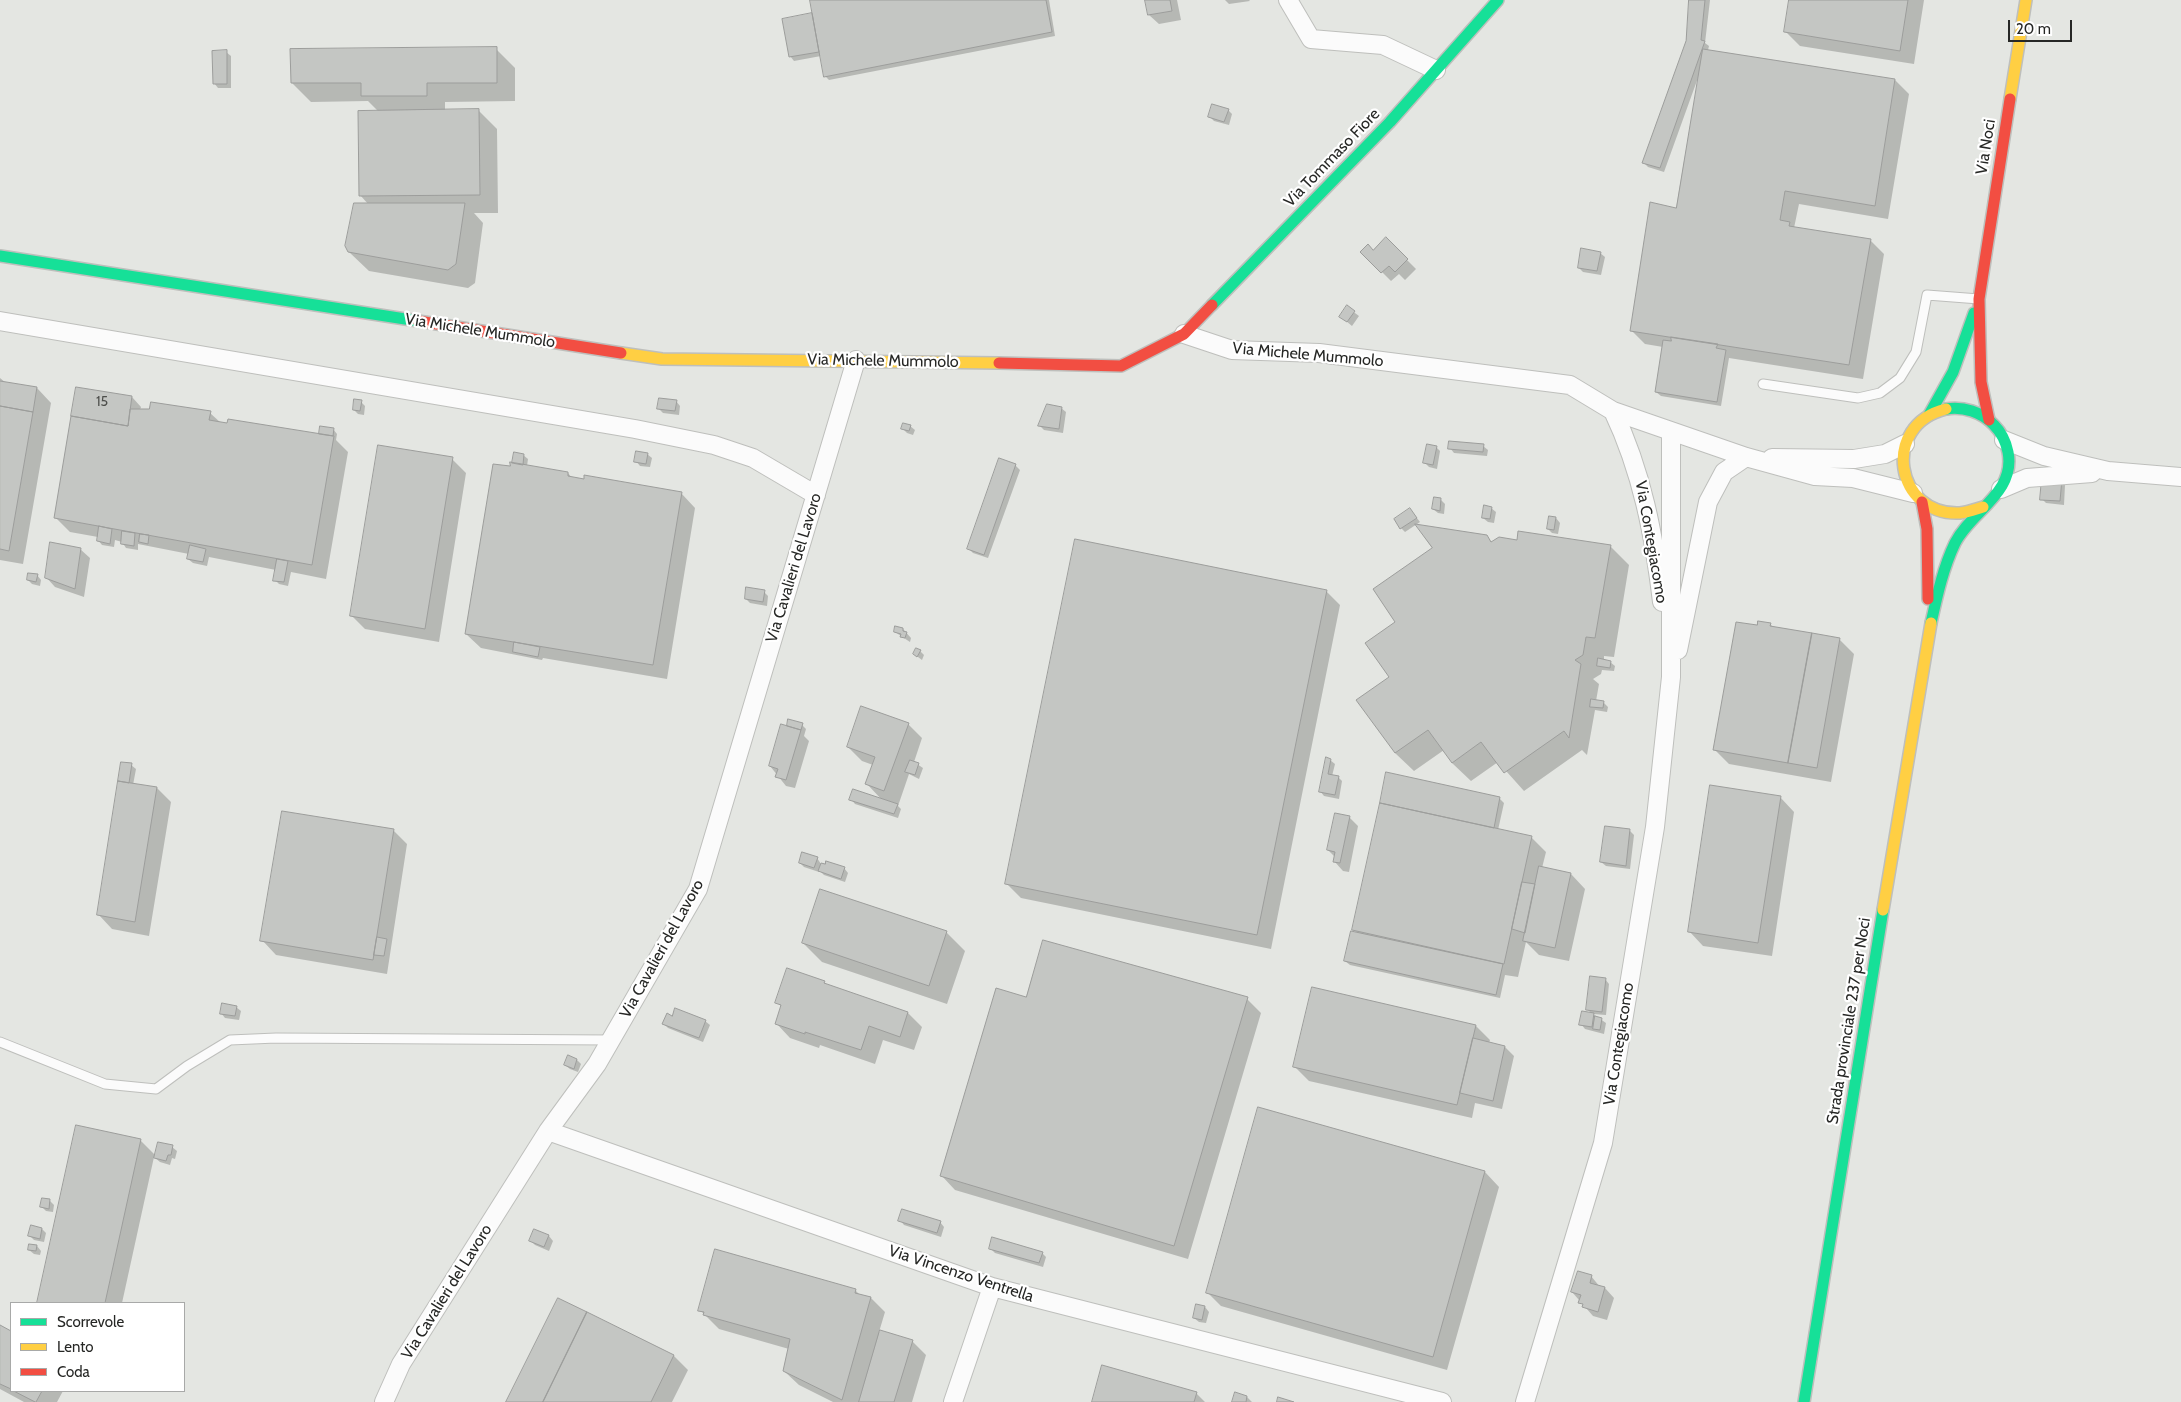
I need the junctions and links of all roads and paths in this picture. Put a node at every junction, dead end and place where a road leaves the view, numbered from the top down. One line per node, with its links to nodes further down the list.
1 (1288, 0): 4 (street)
2 (1498, 0): 4 (main road, Via Tommaso Fiore)
3 (2026, 0): 6 (main road, Via Noci)
4 (1436, 70): 8 (main road, Via Tommaso Fiore)
5 (0, 256): 9 (main road, Via Michele Mummolo)
6 (1979, 299): 10 (lane); 12 (main road, Via Noci); 13 (main road, Via Noci)
7 (0, 321): 21 (street)
8 (1184, 334): 9 (main road, Via Michele Mummolo); 11 (street, Via Michele Mummolo)
9 (856, 360): 21 (street, Via Cavalieri del Lavoro)
10 (1763, 384)
11 (1613, 411): 14 (street, Via Michele Mummolo); 25 (street, Via Contegiacomo)
12 (1929, 415): 13 (main road); 16 (main road)
13 (1989, 420): 15 (main road)
14 (1671, 431): 17 (street, Via Michele Mummolo); 25 (street, Via Contegiacomo)
15 (2004, 440): 18 (street); 20 (main road)
16 (1905, 444): 17 (street, Via Michele Mummolo); 22 (main road)
17 (1746, 457): 22 (street, Via Michele Mummolo); 25 (street, Via Contegiacomo)
18 (2108, 471): 19 (street); 20 (street)
19 (2181, 477)
20 (2001, 489): 23 (main road)
21 (816, 495): 26 (street, Via Cavalieri del Lavoro)
22 (1918, 497): 23 (main road); 24 (main road, Strada provinciale 237 per Noci)
23 (1982, 507): 24 (main road, Strada provinciale 237 per Noci)
24 (1926, 646): 34 (main road, Strada provinciale 237 per Noci)
25 (1672, 677): 33 (street, Via Contegiacomo)
26 (611, 1040): 27 (lane); 28 (street, Via Cavalieri del Lavoro)
27 (0, 1042)
28 (548, 1131): 29 (street, Via Vincenzo Ventrella); 30 (street, Via Cavalieri del Lavoro)
29 (992, 1287): 31 (street); 32 (street, Via Vincenzo Ventrella)
30 (384, 1402)
31 (953, 1402)
32 (1442, 1402)
33 (1526, 1402)
34 (1804, 1402)

